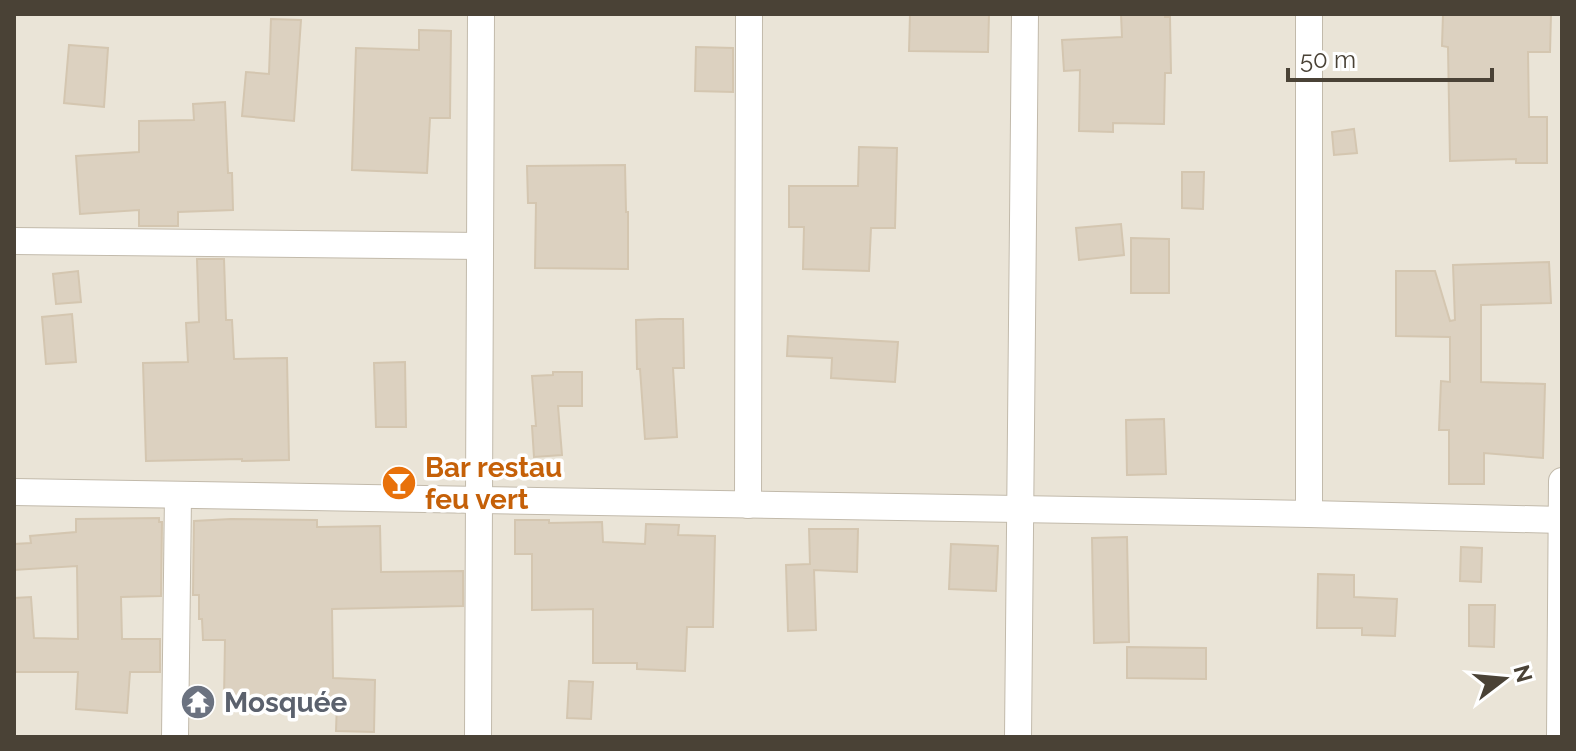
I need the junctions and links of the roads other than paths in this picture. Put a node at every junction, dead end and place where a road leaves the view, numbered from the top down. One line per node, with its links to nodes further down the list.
1 (481, 14): 6 (street)
2 (749, 14): 11 (street)
3 (1025, 14): 12 (street)
4 (1309, 14): 13 (street)
5 (14, 241): 6 (street)
6 (480, 246): 10 (street)
7 (1562, 481): 14 (street)
8 (14, 492): 9 (street)
9 (178, 495): 10 (street); 15 (street)
10 (479, 501): 11 (street); 16 (street)
11 (748, 505): 12 (street)
12 (1020, 510): 13 (street); 17 (street)
13 (1309, 514): 14 (street)
14 (1562, 520): 18 (street)
15 (175, 737)
16 (478, 737)
17 (1018, 737)
18 (1560, 737)

